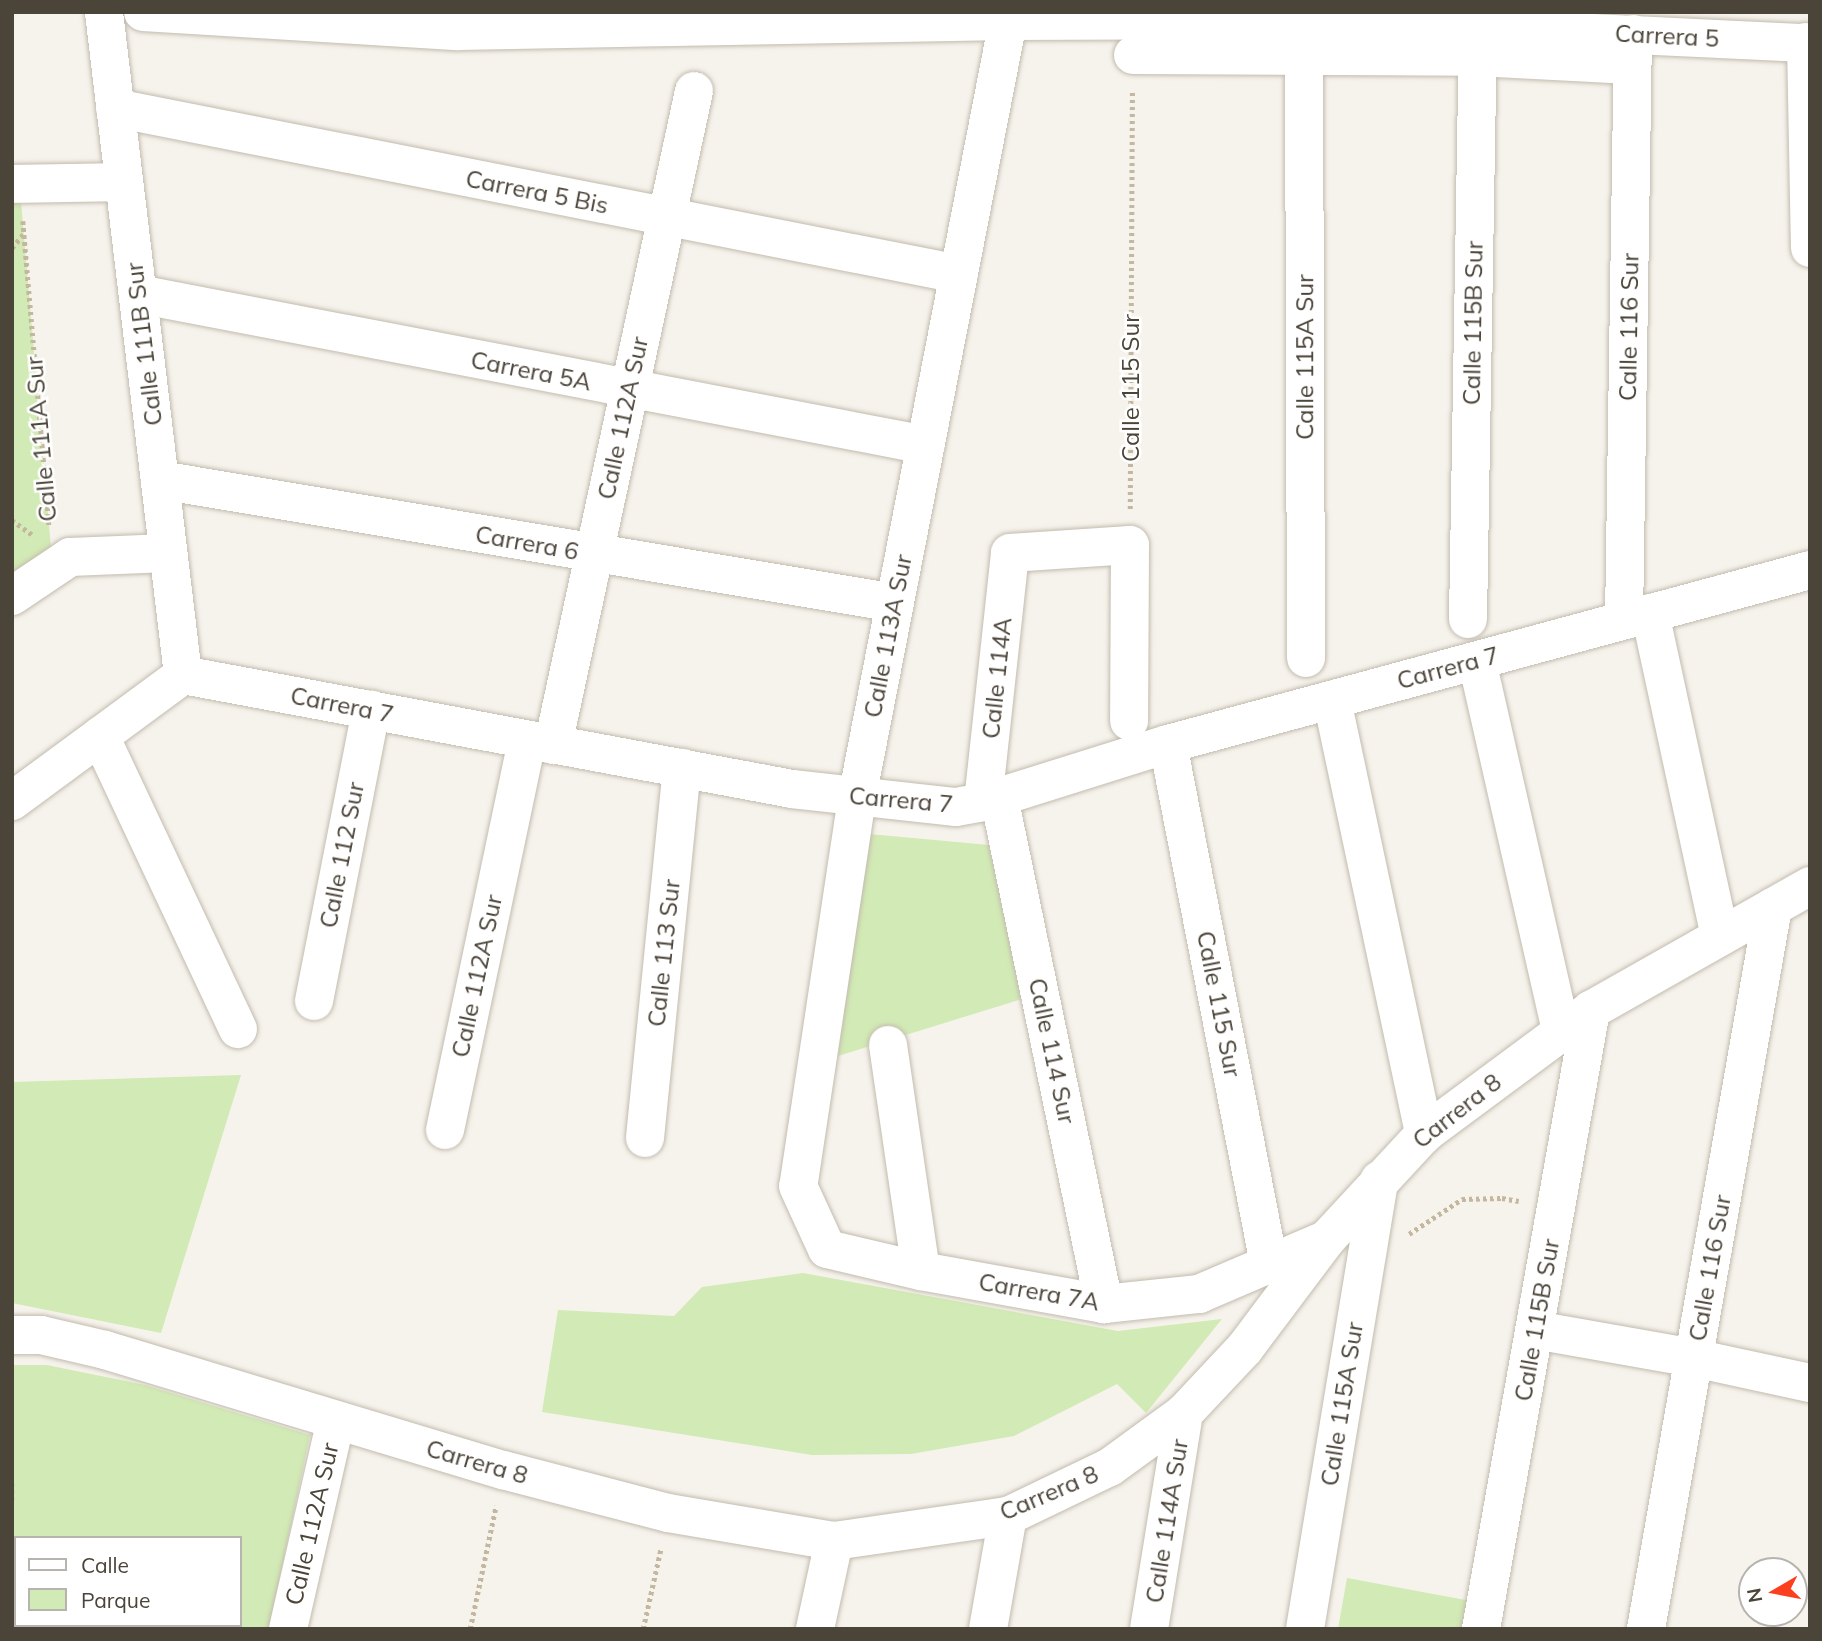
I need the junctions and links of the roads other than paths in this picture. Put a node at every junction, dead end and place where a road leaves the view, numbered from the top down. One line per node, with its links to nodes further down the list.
1 (104, 12): 15 (street, Calle 111B Sur)
2 (143, 12): 6 (street, Carrera 5)
3 (1095, 16): 5 (street, Carrera 5); 7 (street, Carrera 5)
4 (916, 18): 6 (street, Carrera 5); 7 (street, Carrera 5)
5 (1383, 18): 9 (street, Carrera 5)
6 (749, 19)
7 (1008, 21): 20 (street, Calle 113A Sur)
8 (1549, 21): 9 (street, Carrera 5); 11 (street, Carrera 5)
9 (1478, 43): 11 (street, Carrera 5); 13 (street, Carrera 5); 31 (street, Calle 115B Sur)
10 (1808, 43): 11 (street, Carrera 5); 19 (street)
11 (1632, 50): 30 (street, Calle 116 Sur)
12 (1132, 55): 13 (street, Carrera 5)
13 (1304, 56): 32 (street, Calle 115A Sur)
14 (694, 91): 18 (street, Calle 112A Sur)
15 (115, 108): 16 (street, Calle 111B Sur); 18 (street, Carrera 5 Bis)
16 (124, 182): 17 (street); 21 (street, Calle 111B Sur)
17 (16, 184)
18 (666, 218): 20 (street, Carrera 5 Bis); 22 (street, Calle 112A Sur)
19 (1810, 248)
20 (959, 274): 23 (street, Calle 113A Sur)
21 (138, 294): 22 (street, Carrera 5A); 24 (street, Calle 111B Sur)
22 (629, 390): 23 (street, Carrera 5A); 26 (street, Calle 112A Sur)
23 (926, 445): 29 (street, Calle 113A Sur)
24 (160, 480): 25 (street, Calle 111B Sur); 26 (street, Carrera 6)
25 (168, 552): 28 (street); 34 (street, Calle 111B Sur)
26 (594, 554): 29 (street, Carrera 6); 39 (street, Calle 112A Sur)
27 (1810, 570): 30 (street, Carrera 7)
28 (12, 596)
29 (895, 604): 42 (street, Calle 113A Sur)
30 (1637, 617): 33 (street, Carrera 7); 47 (street, Calle 116 Sur)
31 (1468, 619)
32 (1306, 658)
33 (1477, 661): 35 (street, Carrera 7); 49 (street, Calle 115B Sur)
34 (183, 675): 36 (street, Carrera 7); 38 (street)
35 (1332, 700): 40 (street, Carrera 7); 53 (street)
36 (371, 710): 39 (street, Carrera 7); 48 (street, Calle 112 Sur)
37 (1129, 721): 43 (street, Calle 114A)
38 (100, 736): 44 (street); 50 (street)
39 (540, 742): 41 (street, Carrera 7); 52 (street, Calle 112A Sur)
40 (1168, 744): 43 (street, Carrera 7); 58 (street, Calle 115 Sur)
41 (682, 768): 42 (street, Carrera 7); 54 (street, Calle 113 Sur)
42 (856, 798): 43 (street, Carrera 7); 57 (street, Calle 113A Sur)
43 (991, 800): 60 (street, Calle 114 Sur)
44 (12, 802)
45 (1810, 886): 46 (street, Carrera 8)
46 (1773, 907): 47 (street, Carrera 8); 63 (street, Calle 116 Sur)
47 (1720, 937): 49 (street, Carrera 8)
48 (314, 1001)
49 (1576, 1021): 53 (street, Carrera 8); 61 (street, Calle 115B Sur)
50 (237, 1029)
51 (888, 1045): 59 (street)
52 (445, 1130)
53 (1424, 1134): 55 (street, Carrera 8)
54 (645, 1138)
55 (1378, 1180): 56 (street, Carrera 8); 73 (street, Calle 115A Sur)
56 (1326, 1240): 58 (street, Carrera 7A); 65 (street, Carrera 8)
57 (827, 1249): 59 (street, Carrera 7A)
58 (1269, 1264): 60 (street, Carrera 7A)
59 (921, 1271): 60 (street, Carrera 7A)
60 (1104, 1304)
61 (1535, 1331): 63 (street); 74 (street, Calle 115B Sur)
62 (12, 1335): 66 (street, Carrera 8)
63 (1694, 1359): 64 (street); 75 (street, Calle 116 Sur)
64 (1810, 1383)
65 (1184, 1413): 67 (street, Carrera 8); 72 (street, Calle 114A Sur)
66 (335, 1420): 68 (street, Carrera 8); 69 (street, Calle 112A Sur)
67 (1008, 1516): 68 (street, Carrera 8); 71 (street)
68 (834, 1541): 70 (street)
69 (288, 1629)
70 (815, 1629)
71 (988, 1629)
72 (1150, 1629)
73 (1305, 1629)
74 (1481, 1629)
75 (1646, 1629)

